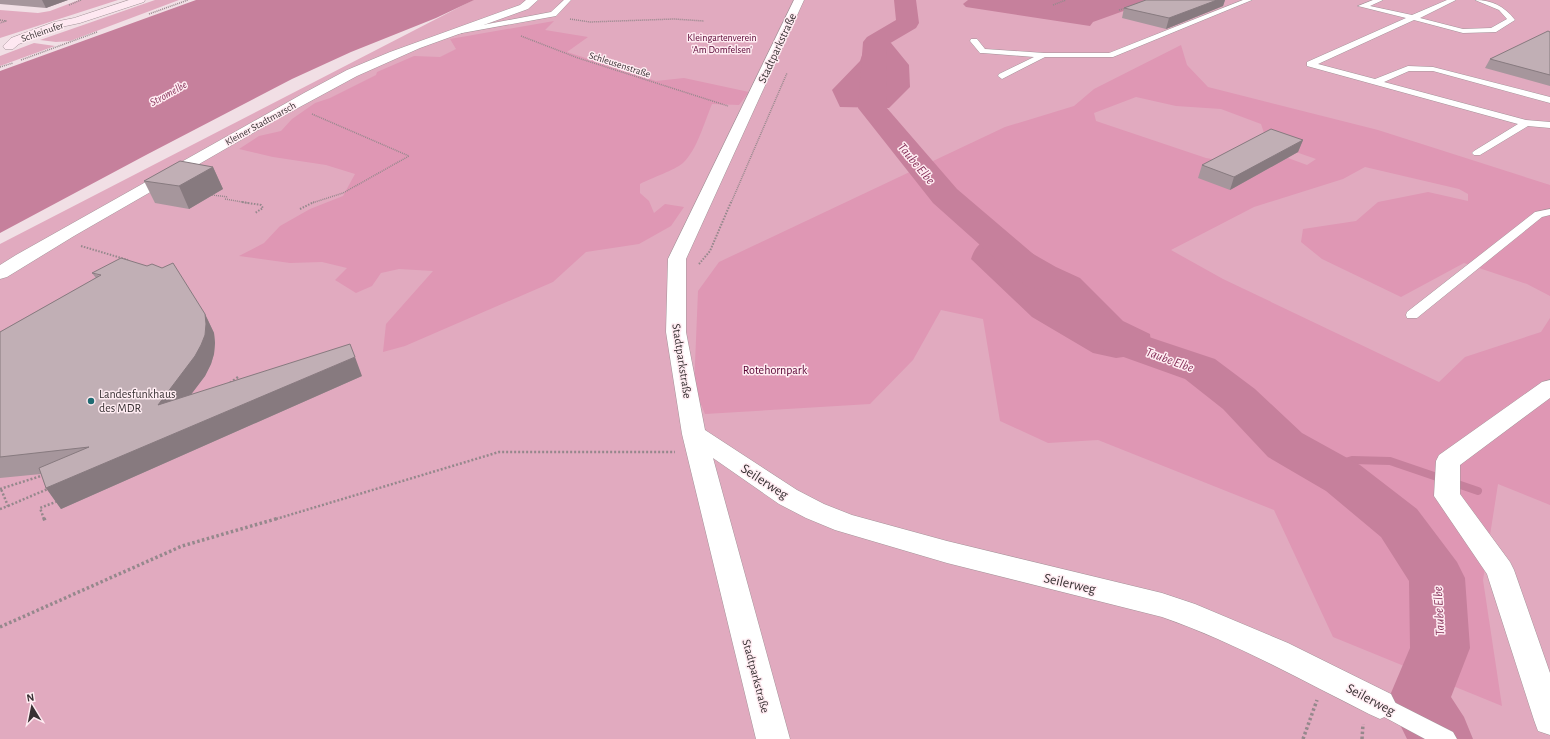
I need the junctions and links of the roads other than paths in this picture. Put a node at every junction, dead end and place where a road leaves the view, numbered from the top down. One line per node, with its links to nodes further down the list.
1 (140, 0): 12 (main road, Schleinufer)
2 (533, 0): 10 (street, Kleiner Stadtmarsch)
3 (568, 0): 10 (lane)
4 (799, 0): 24 (street, Stadtparkstraße)
5 (1249, 0): 13 (lane)
6 (1380, 0): 9 (lane)
7 (1453, 0): 9 (lane)
8 (1478, 0): 9 (lane)
9 (1413, 18): 15 (lane)
10 (449, 34): 21 (street, Kleiner Stadtmarsch)
11 (974, 41): 13 (lane)
12 (5, 48)
13 (1044, 55): 14 (lane)
14 (1002, 76)
15 (1376, 82): 16 (lane); 17 (lane)
16 (1550, 100)
17 (1526, 124): 18 (lane); 19 (lane)
18 (1550, 125)
19 (1477, 153)
20 (1550, 212): 22 (lane)
21 (0, 273)
22 (1412, 316)
23 (1550, 387): 26 (street)
24 (696, 443): 25 (street, Seilerweg); 27 (street, Stadtparkstraße)
25 (1380, 704): 28 (lane, Seilerweg)
26 (1550, 720)
27 (772, 739)
28 (1446, 739)

